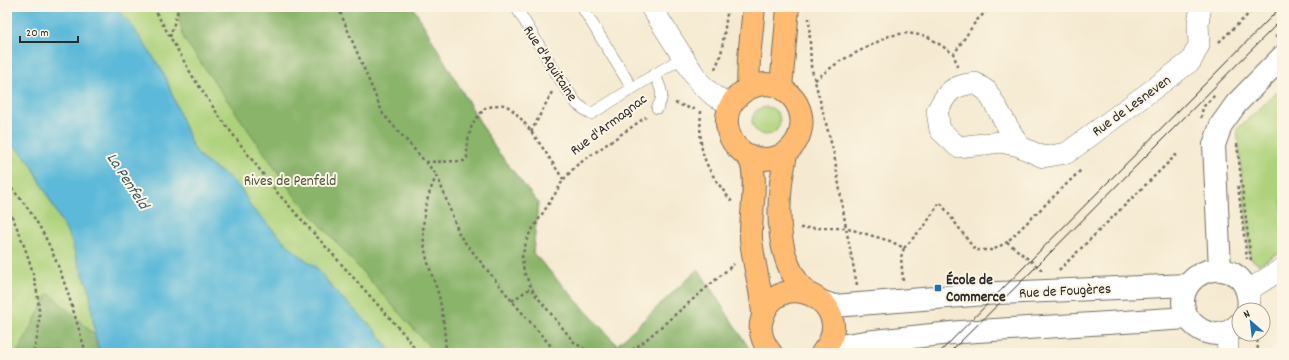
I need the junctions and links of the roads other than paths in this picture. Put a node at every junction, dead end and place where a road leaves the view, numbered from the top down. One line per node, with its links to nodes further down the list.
1 (516, 7): 10 (lane, Rue d'Aquitaine)
2 (582, 7): 10 (lane)
3 (651, 7): 7 (street)
4 (754, 7): 11 (main road)
5 (788, 7): 12 (main road)
6 (1201, 7): 15 (street, Rue de Lesneven)
7 (683, 57): 9 (lane, Rue d'Aquitaine); 14 (street)
8 (1282, 57): 18 (street)
9 (655, 74): 10 (lane, Rue d'Aquitaine); 13 (lane, Rue d'Armagnac)
10 (632, 88)
11 (748, 88): 12 (main road); 14 (main road)
12 (781, 88): 16 (main road)
13 (659, 104)
14 (731, 104): 17 (main road)
15 (1019, 146): 15 (street, Rue de Lesneven)
16 (786, 152): 17 (main road); 22 (main road)
17 (746, 154): 23 (main road)
18 (1220, 269): 20 (street); 21 (street)
19 (1282, 269): 21 (street)
20 (1188, 285): 22 (street, Rue de Fougères); 24 (street)
21 (1249, 292)
22 (815, 297): 23 (main road); 26 (main road)
23 (763, 313): 27 (main road)
24 (1188, 318): 25 (street); 26 (street)
25 (1231, 336)
26 (824, 351)
27 (771, 353)

